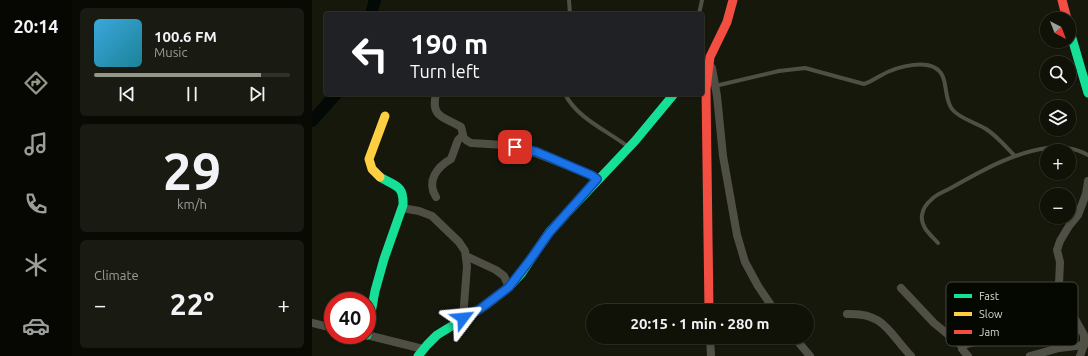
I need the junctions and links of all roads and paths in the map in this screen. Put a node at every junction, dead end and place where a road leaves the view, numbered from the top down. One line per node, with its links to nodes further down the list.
1 (569, 0): 5 (lane)
2 (702, 0): 6 (lane)
3 (733, 0): 9 (main road)
4 (1062, 0): 7 (main road)
5 (570, 12)
6 (699, 12)
7 (1065, 12)
8 (1075, 48): 12 (main road)
9 (712, 53): 10 (street); 11 (street); 31 (main road)
10 (704, 62)
11 (715, 86): 20 (lane); 32 (street)
12 (1088, 93)
13 (436, 96): 17 (street)
14 (566, 96): 18 (lane)
15 (672, 96): 18 (main road)
16 (385, 116): 24 (main road)
17 (463, 135): 21 (street); 23 (street)
18 (629, 147): 21 (main road)
19 (1088, 154): 20 (lane)
20 (1015, 156): 25 (lane)
21 (597, 179): 28 (main road)
22 (1088, 181): 27 (street)
23 (436, 197)
24 (402, 208): 26 (street); 30 (main road)
25 (938, 243)
26 (466, 256): 28 (street); 34 (street)
27 (1059, 282)
28 (509, 287): 34 (main road)
29 (901, 288): 38 (street)
30 (375, 292)
31 (709, 304)
32 (770, 304)
33 (847, 314): 48 (street)
34 (463, 318): 45 (main road)
35 (312, 323): 37 (street)
36 (1078, 324): 40 (street)
37 (324, 326)
38 (946, 333)
39 (376, 338): 45 (street)
40 (1085, 341): 51 (street)
41 (710, 344): 46 (street)
42 (800, 344): 47 (street)
43 (962, 346): 49 (street)
44 (1066, 346): 50 (street)
45 (420, 352)
46 (711, 356)
47 (810, 356)
48 (911, 356)
49 (968, 356)
50 (1034, 356)
51 (1080, 356)

